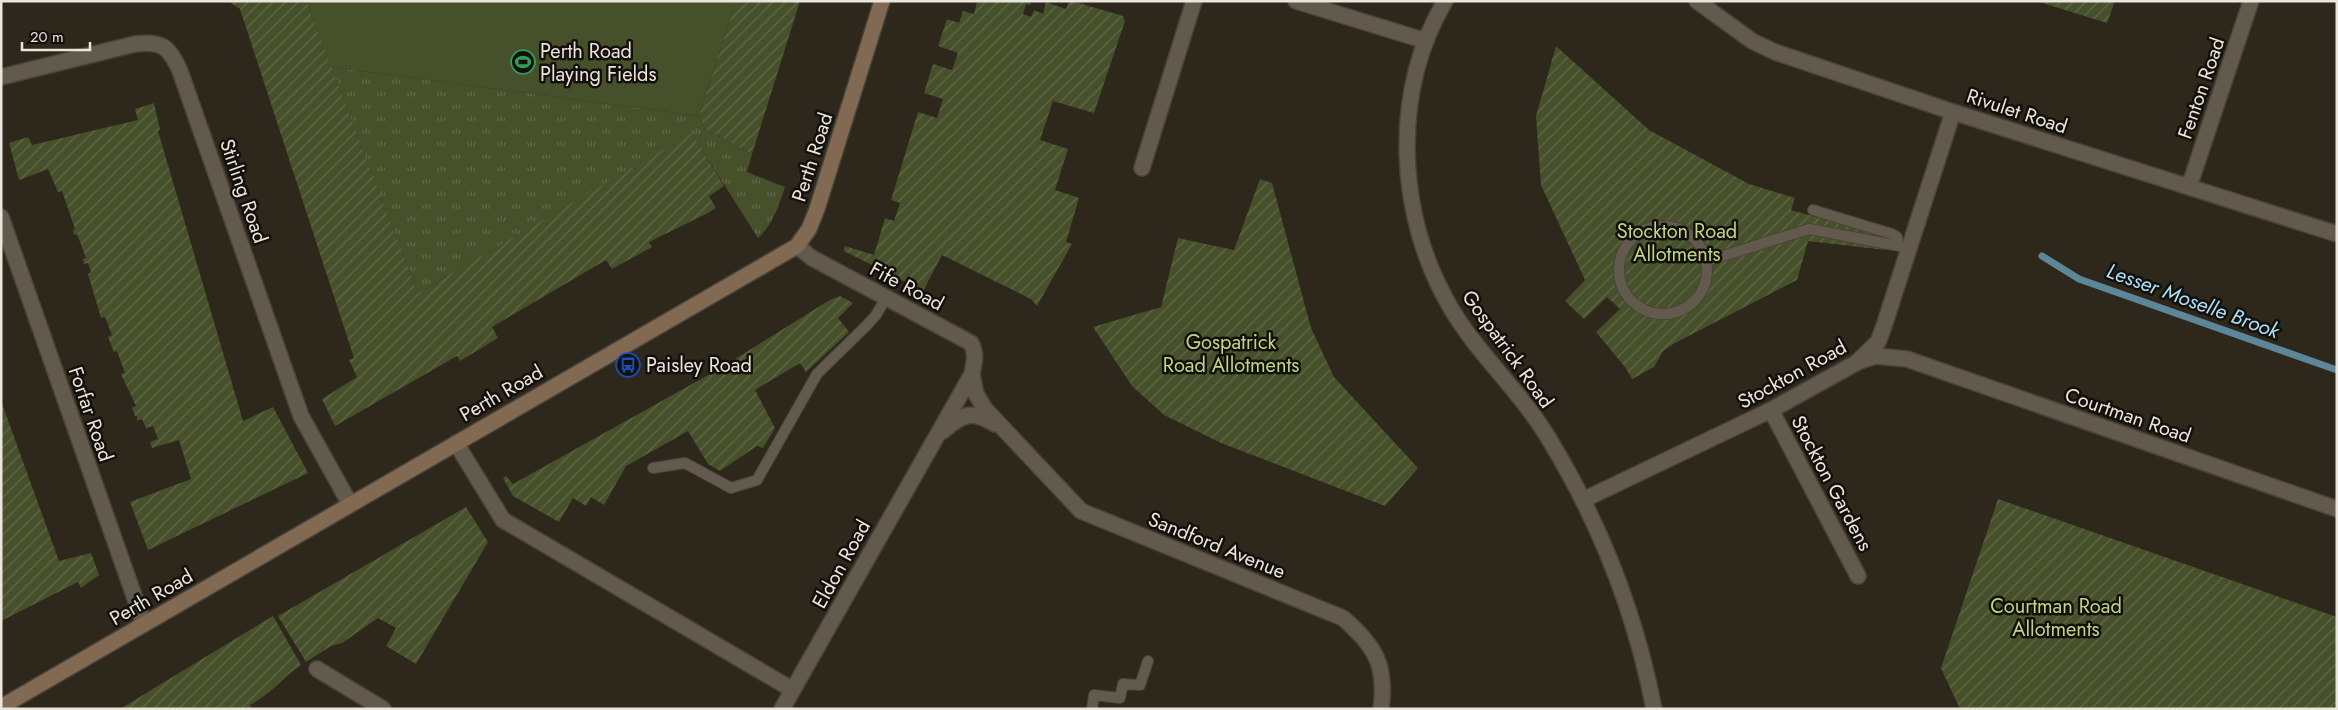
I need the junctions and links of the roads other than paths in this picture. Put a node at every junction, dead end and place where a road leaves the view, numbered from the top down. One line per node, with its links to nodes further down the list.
1 (882, 1): 15 (street, Perth Road)
2 (1194, 1): 10 (street)
3 (1296, 1): 7 (street)
4 (1445, 1): 7 (street, Gospatrick Road)
5 (1697, 1): 9 (street, Rivulet Road)
6 (2251, 1): 11 (street, Fenton Road)
7 (1426, 41): 29 (street, Gospatrick Road)
8 (1, 77): 30 (street, Stirling Road)
9 (1953, 112): 11 (street, Rivulet Road); 16 (street, Stockton Road)
10 (1142, 168)
11 (2188, 187): 14 (street, Rivulet Road)
12 (1813, 210): 16 (lane)
13 (1, 217): 33 (street, Forfar Road)
14 (2337, 234)
15 (797, 246): 18 (street, Fife Road); 27 (street, Perth Road)
16 (1904, 247): 17 (lane); 19 (street, Stockton Road)
17 (1707, 261): 17 (lane)
18 (886, 298): 22 (street, Fife Road); 28 (lane)
19 (1883, 329): 20 (street, Courtman Road); 21 (street, Stockton Road)
20 (1907, 359): 21 (street, Courtman Road); 31 (street, Courtman Road)
21 (1856, 363): 23 (street, Stockton Road)
22 (972, 374): 25 (street, Sandford Avenue); 26 (street, Eldon Road)
23 (1771, 410): 29 (street, Stockton Road); 32 (street, Stockton Gardens)
24 (963, 416): 25 (street, Sandford Avenue); 26 (street, Eldon Road)
25 (1005, 430): 41 (street, Sandford Avenue)
26 (935, 439): 36 (street, Eldon Road)
27 (456, 443): 30 (street, Perth Road); 36 (street)
28 (652, 468)
29 (1583, 500): 42 (street, Gospatrick Road)
30 (350, 504): 33 (street, Perth Road)
31 (2337, 509)
32 (1858, 576)
33 (144, 624): 37 (street, Perth Road)
34 (1148, 661): 40 (lane)
35 (317, 669): 38 (street)
36 (793, 690): 39 (street, Eldon Road)
37 (1, 707)
38 (383, 709)
39 (782, 709)
40 (1092, 709)
41 (1381, 709)
42 (1654, 709)

